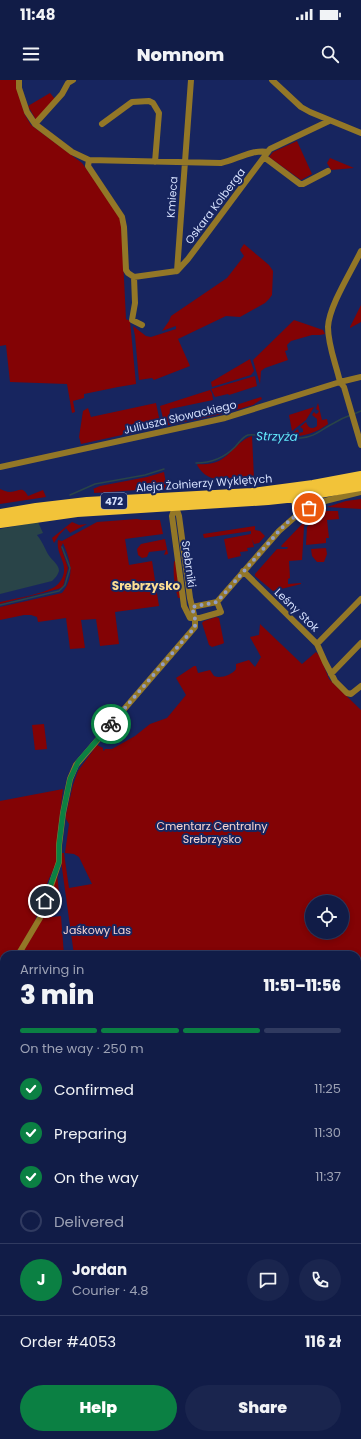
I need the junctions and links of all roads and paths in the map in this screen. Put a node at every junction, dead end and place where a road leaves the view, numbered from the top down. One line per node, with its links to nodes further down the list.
1 (19, 80): 6 (street)
2 (73, 80): 6 (street)
3 (190, 80): 12 (street, Kmieca)
4 (272, 80): 5 (street)
5 (329, 121): 8 (street); 9 (street, Oskara Kolberga)
6 (35, 124): 10 (street)
7 (102, 124): 11 (street)
8 (361, 133)
9 (266, 155): 12 (street, Oskara Kolberga); 13 (street); 15 (street, Oskara Kolberga)
10 (88, 160): 11 (street, Oskara Kolberga); 16 (street)
11 (156, 162): 12 (street, Oskara Kolberga)
12 (185, 162): 15 (street, Kmieca)
13 (328, 172)
14 (361, 251): 19 (street)
15 (177, 271): 16 (street)
16 (134, 277): 17 (street)
17 (142, 325)
18 (361, 377): 19 (street, Juliusza Słowackiego)
19 (340, 382): 20 (street); 21 (street, Juliusza Słowackiego)
20 (361, 445)
21 (0, 467)
22 (361, 476): 26 (main road, Aleja Żołnierzy Wyklętych / 472)
23 (361, 486): 25 (main road, Aleja Żołnierzy Wyklętych / 472)
24 (361, 492): 27 (street)
25 (296, 497): 26 (main road, Aleja Żołnierzy Wyklętych / 472); 27 (main road)
26 (175, 502): 28 (main road, Aleja Żołnierzy Wyklętych / 472); 29 (main road, Aleja Żołnierzy Wyklętych / 472); 30 (street, Srebrniki)
27 (303, 512): 31 (street)
28 (0, 514)
29 (0, 523)
30 (181, 555): 34 (street, Srebrniki); 35 (street, Srebrniki)
31 (243, 571): 33 (street); 37 (street, Leśny Stok)
32 (361, 599): 37 (street)
33 (217, 602): 34 (street); 35 (street)
34 (192, 607): 35 (street, Srebrniki)
35 (195, 619): 40 (street)
36 (361, 643): 38 (street)
37 (317, 644): 38 (street, Leśny Stok)
38 (331, 674): 39 (street, Leśny Stok)
39 (361, 686)
40 (20, 951)

